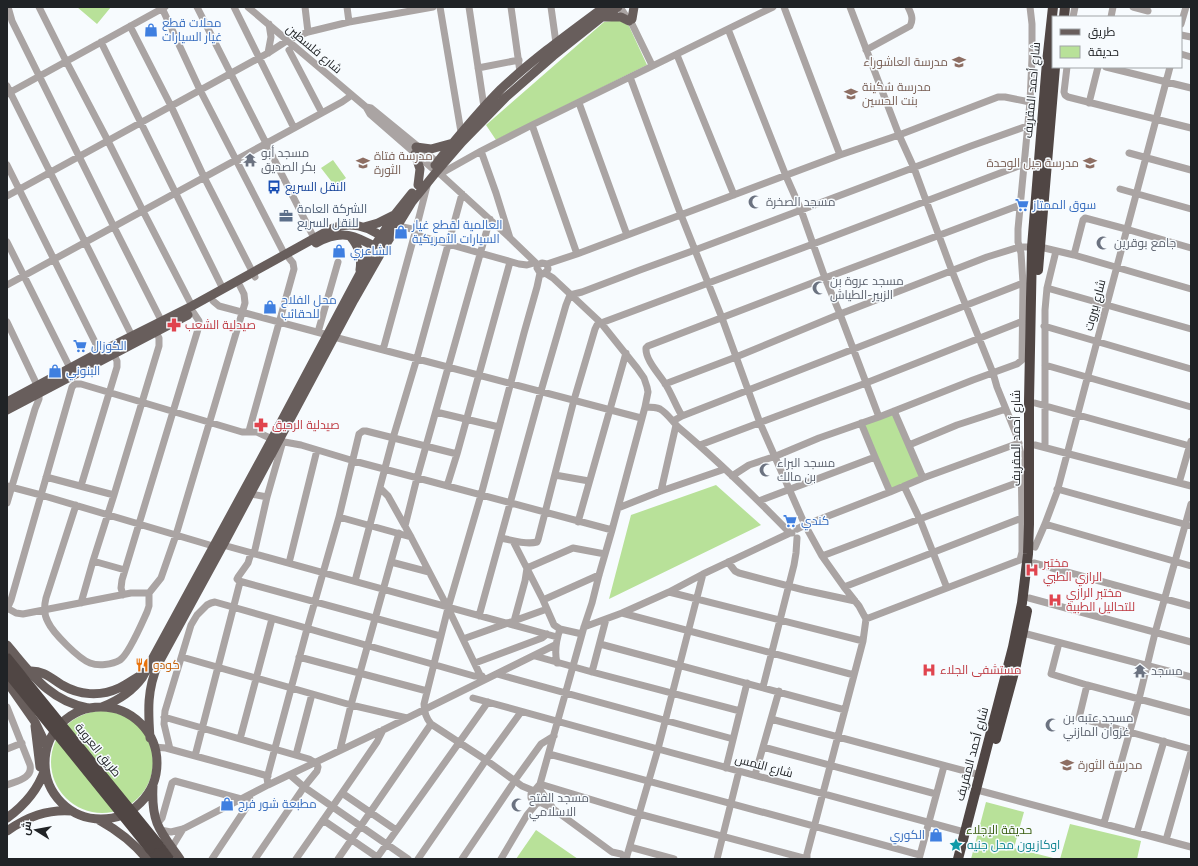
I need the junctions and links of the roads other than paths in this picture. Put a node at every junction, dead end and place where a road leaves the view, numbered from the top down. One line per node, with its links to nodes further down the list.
1 (8, 7): 29 (street)
2 (39, 7): 46 (street)
3 (197, 7): 55 (street)
4 (234, 7): 44 (street)
5 (305, 7): 36 (street)
6 (346, 7): 32 (street)
7 (386, 7): 27 (street)
8 (430, 7): 27 (street)
9 (440, 7): 75 (street)
10 (469, 7): 49 (street)
11 (511, 7): 45 (street)
12 (550, 7): 39 (street)
13 (604, 7): 39 (main road)
14 (619, 7): 28 (main road); 30 (street)
15 (626, 7): 30 (street)
16 (634, 7): 30 (main road)
17 (773, 7): 35 (street)
18 (784, 7): 83 (street)
19 (850, 7): 41 (street)
20 (908, 7): 41 (street)
21 (1030, 7): 63 (street)
22 (1134, 7): 26 (street)
23 (1186, 7): 31 (street)
24 (163, 8): 34 (street); 60 (street)
25 (251, 8): 33 (street, شارع فلسطين)
26 (1148, 12)
27 (387, 15): 32 (street)
28 (602, 18): 30 (main road); 90 (main road)
29 (9, 21): 56 (street)
30 (631, 21): 47 (street)
31 (1182, 21)
32 (349, 22): 36 (street)
33 (269, 24): 37 (street, شارع فلسطين); 42 (street)
34 (130, 26): 38 (street); 66 (street)
35 (728, 29): 43 (street); 93 (street)
36 (308, 32): 37 (street)
37 (288, 40): 42 (street); 62 (street, شارع فلسطين)
38 (101, 42): 46 (street); 70 (street)
39 (556, 42): 54 (main road)
40 (289, 50): 68 (street)
41 (866, 50): 76 (street)
42 (268, 53): 44 (street)
43 (678, 55): 47 (street); 101 (street)
44 (259, 58): 55 (street); 73 (street)
45 (519, 60): 49 (street); 54 (street)
46 (66, 61): 56 (street); 77 (street)
47 (652, 65): 57 (street)
48 (1051, 65): 127 (highway, شارع أحمد المقريف)
49 (478, 68): 67 (street)
50 (1067, 68): 65 (street)
51 (1098, 68): 65 (street)
52 (1110, 68): 58 (street)
53 (1170, 68): 58 (street, شارع بيروت)
54 (520, 72): 67 (main road)
55 (231, 73): 60 (street); 78 (street)
56 (39, 76): 61 (street); 84 (street)
57 (630, 77): 64 (street); 109 (street)
58 (1166, 82): 59 (street); 69 (street, شارع بيروت)
59 (1191, 88)
60 (200, 90): 66 (street); 86 (street)
61 (8, 91): 92 (street)
62 (352, 95): 68 (street); 80 (street, شارع فلسطين)
63 (1030, 102): 72 (street); 76 (street)
64 (579, 103): 71 (street); 116 (street)
65 (1089, 103): 69 (street)
66 (170, 106): 70 (street); 94 (street)
67 (484, 107): 75 (main road)
68 (322, 112): 73 (street)
69 (1156, 120): 74 (street); 85 (street, شارع بيروت)
70 (141, 122): 77 (street); 98 (street)
71 (532, 125): 81 (street); 133 (street)
72 (1027, 126): 87 (street); 89 (street)
73 (294, 128): 78 (street)
74 (1191, 128)
75 (461, 132): 79 (main road)
76 (899, 135): 83 (street); 89 (street)
77 (108, 140): 84 (street); 107 (street)
78 (266, 143): 86 (street); 119 (street)
79 (452, 143): 80 (main road); 90 (main road)
80 (416, 150): 90 (street, شارع فلسطين); 95 (main road)
81 (481, 151): 90 (street); 121 (street)
82 (1129, 153): 85 (street)
83 (840, 155): 93 (street)
84 (79, 156): 92 (street); 113 (street)
85 (1146, 158): 91 (street); 100 (street, شارع بيروت)
86 (236, 160): 94 (street); 135 (street)
87 (1024, 164): 103 (street); 104 (street)
88 (7, 165): 96 (street)
89 (914, 168): 103 (street); 106 (street)
90 (436, 169): 95 (main road); 99 (street, شارع فلسطين)
91 (1191, 170)
92 (50, 172): 96 (street); 123 (street)
93 (786, 176): 101 (street); 106 (street)
94 (204, 177): 98 (street); 145 (street)
95 (423, 184): 108 (main road); 112 (main road); 115 (street)
96 (19, 189): 102 (street); 136 (street)
97 (1120, 189): 100 (street)
98 (176, 193): 107 (street); 154 (street)
99 (462, 194): 110 (street, شارع فلسطين); 124 (street)
100 (1136, 194): 105 (street); 114 (street, شارع بيروت)
101 (734, 195): 109 (street)
102 (7, 196)
103 (927, 201): 117 (street); 125 (street)
104 (1020, 205): 117 (street); 126 (street)
105 (1191, 209)
106 (801, 210): 125 (street); 130 (street)
107 (143, 211): 113 (street); 159 (street)
108 (396, 213): 111 (main road); 120 (main road)
109 (681, 215): 116 (street); 130 (street)
110 (490, 219): 121 (street, شارع فلسطين); 132 (street)
111 (364, 226): 119 (main road); 120 (main road)
112 (398, 226): 115 (street); 120 (main road)
113 (114, 227): 123 (street); 167 (street)
114 (1126, 229): 128 (street); 134 (street); 141 (street, شارع بيروت)
115 (415, 233): 124 (street); 176 (street)
116 (627, 235): 133 (street)
117 (939, 235): 142 (street); 147 (street)
118 (350, 236): 129 (main road); 135 (main road); 144 (main road)
119 (314, 238): 135 (main road)
120 (385, 238): 129 (main road)
121 (510, 238): 139 (street, شارع فلسطين)
122 (7, 242): 146 (street)
123 (85, 242): 136 (street); 172 (street)
124 (447, 244): 132 (street); 182 (street)
125 (813, 244): 147 (street); 148 (street)
126 (1019, 247): 127 (street); 142 (street); 149 (street)
127 (1036, 247): 131 (street); 202 (highway, شارع أحمد المقريف); 398 (highway, شارع أحمد المقريف)
128 (1191, 248)
129 (378, 249): 144 (main road); 173 (main road)
130 (695, 250): 148 (street); 155 (street)
131 (1056, 251): 134 (street); 152 (street)
132 (480, 253): 138 (street); 185 (street)
133 (577, 254): 140 (street)
134 (1074, 255): 141 (street)
135 (287, 256): 145 (main road); 165 (street)
136 (54, 259): 146 (street); 178 (street)
137 (338, 262): 171 (street)
138 (510, 262): 139 (street); 190 (street)
139 (536, 264): 140 (street); 143 (street)
140 (547, 264): 143 (street)
141 (1117, 267): 153 (street); 157 (street, شارع بيروت)
142 (952, 271): 158 (street); 161 (street)
143 (543, 273): 155 (street); 192 (street)
144 (359, 274): 173 (main road)
145 (254, 275): 151 (main road); 154 (main road)
146 (24, 276): 150 (street); 186 (street)
147 (825, 278): 161 (street); 162 (street)
148 (708, 283): 162 (street); 166 (street)
149 (1023, 283): 158 (street); 163 (street)
150 (7, 285)
151 (240, 286): 156 (main road); 160 (street)
152 (1047, 288): 157 (street); 168 (street)
153 (1191, 288)
154 (223, 289): 159 (main road)
155 (570, 295): 166 (street); 196 (street)
156 (213, 301): 159 (main road); 160 (street)
157 (1107, 304): 169 (street); 175 (street, شارع بيروت)
158 (967, 305): 174 (street); 177 (street)
159 (193, 309): 167 (main road); 209 (street)
160 (242, 312): 165 (street); 216 (street)
161 (840, 314): 177 (street); 181 (street)
162 (722, 318): 181 (street); 183 (street)
163 (1023, 321): 174 (street); 189 (street)
164 (7, 322): 195 (street)
165 (280, 322): 171 (street); 221 (street)
166 (601, 323): 179 (street); 199 (street)
167 (164, 325): 170 (main road); 172 (main road)
168 (1044, 326): 175 (street); 184 (street)
169 (1191, 329)
170 (156, 332): 180 (main road); 201 (street)
171 (318, 332): 173 (street)
172 (132, 336): 178 (main road)
173 (331, 336): 176 (street); 223 (main road)
174 (980, 338): 189 (street); 193 (street)
175 (1096, 341): 188 (street); 191 (street, شارع بيروت)
176 (383, 350): 182 (street)
177 (853, 350): 193 (street); 197 (street)
178 (100, 352): 186 (main road)
179 (626, 353): 187 (street); 205 (street)
180 (113, 354): 195 (main road); 198 (street)
181 (736, 357): 194 (street); 197 (street)
182 (416, 358): 185 (street); 222 (street)
183 (651, 362): 187 (street); 194 (street)
184 (1045, 365): 191 (street); 202 (street)
185 (448, 367): 190 (street); 210 (street)
186 (70, 368): 195 (main road)
187 (637, 368): 203 (street)
188 (1191, 369)
189 (993, 373): 206 (street); 208 (street)
190 (479, 375): 192 (street); 215 (street)
191 (1087, 377): 204 (street); 211 (street, شارع بيروت)
192 (510, 383): 196 (street); 220 (street)
193 (866, 383): 213 (street); 218 (street)
194 (666, 384): 212 (street)
195 (36, 391): 200 (main road); 207 (main road); 246 (street)
196 (541, 391): 199 (street); 262 (street)
197 (748, 391): 212 (street); 218 (street)
198 (110, 392): 201 (street); 240 (street); 247 (street)
199 (574, 400): 205 (street); 238 (street)
200 (7, 402)
201 (142, 402): 209 (street); 258 (street)
202 (1040, 404): 211 (street); 228 (highway, شارع أحمد المقريف)
203 (645, 407): 214 (street); 217 (street)
204 (1191, 407)
205 (609, 409): 214 (street); 243 (street)
206 (1006, 409): 224 (street); 227 (street)
207 (7, 410)
208 (894, 411): 213 (street); 227 (street)
209 (174, 412): 216 (street); 273 (street)
210 (436, 412): 215 (street); 229 (street)
211 (1077, 415): 225 (street); 231 (street, شارع بيروت)
212 (682, 416): 217 (street)
213 (879, 417): 219 (street)
214 (642, 418): 266 (street)
215 (467, 420): 220 (street); 232 (street)
216 (209, 422): 221 (street); 282 (street)
217 (675, 423): 226 (street); 254 (street)
218 (760, 423): 226 (street); 233 (street)
219 (861, 423): 233 (street); 234 (street)
220 (498, 427): 259 (street)
221 (249, 431): 223 (street)
222 (393, 438): 229 (street); 235 (street); 236 (street)
223 (278, 440): 230 (street); 256 (main road); 260 (street); 287 (main road)
224 (1019, 443): 242 (street); 244 (street)
225 (1190, 444): 245 (street)
226 (700, 445): 237 (street)
227 (909, 445): 242 (street)
228 (1040, 446): 231 (street); 288 (highway, شارع أحمد المقريف)
229 (426, 447): 232 (street); 241 (street)
230 (317, 450): 235 (street); 297 (street)
231 (1067, 453): 245 (street); 252 (street, شارع بيروت)
232 (457, 454): 248 (street)
233 (776, 456): 239 (street); 253 (street)
234 (875, 457): 253 (street); 255 (street)
235 (354, 461): 236 (street); 269 (street)
236 (384, 469): 241 (street); 251 (street)
237 (725, 469): 239 (street); 254 (street)
238 (555, 475): 243 (street); 267 (street)
239 (732, 476): 261 (street)
240 (46, 477): 247 (street); 257 (street)
241 (417, 478): 248 (street); 278 (street)
242 (922, 478): 249 (street)
243 (589, 481): 272 (street)
244 (1022, 481): 270 (street); 271 (street)
245 (1179, 483): 250 (street)
246 (9, 486): 257 (street); 263 (street)
247 (82, 486): 258 (street)
248 (447, 486): 259 (street)
249 (904, 486): 255 (street); 271 (street)
250 (1191, 486)
251 (380, 488): 277 (street); 278 (street)
252 (1057, 489): 274 (street, شارع بيروت); 276 (street)
253 (790, 490): 261 (street); 275 (street)
254 (661, 491): 266 (street)
255 (890, 492): 275 (street)
256 (251, 494): 260 (street); 286 (main road)
257 (41, 495): 265 (street); 325 (street)
258 (114, 495): 268 (street)
259 (481, 495): 262 (street); 324 (street)
260 (267, 498): 290 (street)
261 (759, 501): 281 (street)
262 (510, 502): 267 (street); 284 (street)
263 (7, 503)
264 (1191, 504): 276 (street)
265 (76, 505): 268 (street); 327 (street)
266 (618, 508): 279 (street)
267 (545, 512): 272 (street); 285 (street)
268 (108, 514): 273 (street); 293 (street)
269 (339, 517): 277 (street); 302 (street)
270 (1022, 518): 289 (street); 310 (street)
271 (920, 519): 289 (street); 292 (street)
272 (578, 522): 279 (street)
273 (140, 524): 282 (street); 301 (street)
274 (1045, 524): 288 (street, شارع بيروت); 296 (street)
275 (805, 525): 281 (street); 292 (street)
276 (1188, 525): 296 (street)
277 (370, 526): 280 (street); 306 (street)
278 (405, 526): 283 (street)
279 (612, 530): 291 (street)
280 (399, 533): 283 (street); 294 (street)
281 (794, 533): 295 (street); 308 (street)
282 (176, 535): 287 (street); 313 (street)
283 (412, 537): 303 (street)
284 (501, 538): 285 (street); 329 (street)
285 (513, 541): 300 (street)
286 (224, 545): 290 (street); 410 (main road)
287 (213, 546): 368 (main road)
288 (1035, 547): 298 (highway, شارع أحمد المقريف)
289 (933, 552): 309 (street); 310 (street)
290 (253, 554): 297 (street); 307 (street)
291 (605, 554): 300 (street); 304 (street)
292 (822, 556): 309 (street)
293 (93, 561): 301 (street); 321 (street)
294 (391, 562): 303 (street); 311 (street)
295 (728, 562): 305 (street); 308 (street)
296 (1175, 562): 299 (street); 316 (street)
297 (288, 563): 302 (street)
298 (1034, 563): 315 (highway, شارع أحمد المقريف); 316 (street)
299 (1191, 566)
300 (527, 568): 318 (street); 335 (street)
301 (125, 570): 314 (street)
302 (323, 572): 306 (street); 320 (street)
303 (429, 572): 324 (street)
304 (599, 574): 318 (street); 338 (street)
305 (704, 574): 312 (street); 317 (street)
306 (355, 581): 311 (street)
307 (240, 582): 320 (street); 323 (street)
308 (788, 586): 319 (street); 334 (street)
309 (844, 587): 319 (street)
310 (947, 588): 333 (street)
311 (383, 589): 324 (street); 330 (street)
312 (669, 592): 317 (street); 328 (street)
313 (150, 593): 314 (street); 327 (street)
314 (123, 595): 321 (street)
315 (1029, 598): 340 (highway, شارع أحمد المقريف); 341 (street)
316 (1165, 598): 322 (street); 341 (street)
317 (696, 599): 334 (street); 339 (street)
318 (543, 600): 326 (street)
319 (855, 601): 333 (street)
320 (315, 602): 330 (street); 336 (street)
321 (81, 603): 327 (street)
322 (1191, 606)
323 (234, 607): 331 (street); 355 (street); 363 (street)
324 (448, 608): 329 (street); 343 (street); 345 (street)
325 (7, 609): 327 (street)
326 (547, 609): 335 (street); 337 (street)
327 (45, 610)
328 (622, 613): 332 (street); 339 (street)
329 (479, 616): 335 (street)
330 (375, 618): 343 (street); 352 (street)
331 (272, 619): 336 (street); 373 (street)
332 (606, 619): 338 (street); 349 (street)
333 (866, 619): 346 (street)
334 (779, 620): 346 (street); 353 (street)
335 (512, 623): 342 (street); 345 (street)
336 (307, 629): 352 (street); 356 (street)
337 (560, 630): 338 (street); 344 (street)
338 (583, 631): 364 (street)
339 (688, 631): 353 (street); 361 (street)
340 (1023, 633): 348 (street); 398 (highway, شارع أحمد المقريف)
341 (1155, 633): 347 (street); 362 (street)
342 (547, 634): 344 (street); 358 (street)
343 (440, 636): 360 (street)
344 (557, 637): 351 (street)
345 (463, 639): 358 (street)
346 (863, 641): 371 (street)
347 (1191, 642)
348 (1059, 643): 362 (street); 377 (street)
349 (600, 644): 361 (street); 367 (street)
350 (7, 645): 365 (main road, طريق العروبة)
351 (555, 645): 354 (street); 359 (street)
352 (367, 646): 360 (street); 369 (street)
353 (772, 653): 371 (street); 378 (street)
354 (535, 656): 359 (street); 370 (street)
355 (182, 657): 363 (street); 399 (street)
356 (299, 657): 369 (street); 379 (street)
357 (7, 658): 472 (highway, طريق العروبة, bridge)
358 (475, 663): 374 (street)
359 (557, 663): 364 (street)
360 (433, 664): 374 (street); 380 (street)
361 (680, 665): 376 (street); 384 (street)
362 (1146, 666): 372 (street); 387 (street)
363 (218, 667): 373 (street); 406 (street)
364 (573, 667): 367 (street); 383 (street)
365 (29, 671): 368 (main road); 382 (main road, طريق العروبة)
366 (7, 672): 472 (highway, طريق العروبة, bridge)
367 (592, 672): 384 (street)
368 (145, 673): 390 (main road)
369 (360, 674): 380 (street); 389 (street)
370 (497, 674): 374 (street); 383 (street)
371 (854, 675): 394 (street)
372 (1191, 677)
373 (256, 678): 379 (street); 412 (street)
374 (482, 678): 393 (street)
375 (7, 682): 402 (main road)
376 (747, 683): 378 (street); 395 (street)
377 (1087, 685): 387 (street); 408 (street)
378 (763, 687): 381 (street)
379 (291, 688): 385 (street); 422 (street)
380 (426, 691): 393 (street)
381 (778, 691): 394 (street); 401 (street)
382 (51, 693): 391 (main road, طريق العروبة); 402 (main road)
383 (566, 693): 403 (street); 404 (street)
384 (672, 693): 395 (street); 403 (street)
385 (312, 694): 389 (street); 427 (street)
386 (473, 698): 388 (street, شارع النمس)
387 (1139, 699): 397 (street); 408 (street)
388 (488, 702): 396 (street, شارع النمس); 415 (street)
389 (351, 705): 400 (street); 423 (street)
390 (102, 707): 391 (main road); 410 (main road)
391 (89, 708): 417 (main road)
392 (8, 710): 416 (street)
393 (424, 710): 400 (street); 405 (street)
394 (845, 710): 411 (street)
395 (740, 711): 413 (street)
396 (521, 712): 404 (street, شارع النمس); 429 (street)
397 (1191, 713)
398 (999, 714): 439 (highway, شارع أحمد المقريف); 447 (highway, شارع أحمد المقريف)
399 (164, 717): 406 (street); 421 (street)
400 (407, 718): 407 (street)
401 (770, 719): 411 (street); 419 (street)
402 (34, 720): 417 (main road); 445 (main road)
403 (665, 721): 413 (street); 424 (street)
404 (558, 722): 409 (street); 424 (street, شارع النمس)
405 (432, 724): 415 (street); 457 (street)
406 (202, 728): 412 (street); 428 (street)
407 (384, 730): 423 (street); 448 (street)
408 (1130, 732): 414 (street); 463 (street)
409 (554, 736): 426 (street); 442 (street)
410 (150, 738): 418 (main road)
411 (838, 738): 431 (street); 432 (street)
412 (240, 739): 422 (street)
413 (733, 739): 434 (street)
414 (1164, 741): 425 (street); 470 (street)
415 (459, 742): 429 (street); 467 (street)
416 (22, 743): 420 (street); 443 (street)
417 (47, 747): 433 (main road)
418 (154, 747): 421 (street); 441 (main road)
419 (763, 747): 431 (street); 437 (street)
420 (7, 749)
421 (170, 749): 428 (street)
422 (275, 749): 427 (street); 438 (street)
423 (340, 750): 430 (street)
424 (658, 750): 434 (street, شارع النمس); 440 (street)
425 (1191, 750): 474 (street)
426 (549, 754): 440 (street); 450 (street)
427 (296, 755): 430 (street)
428 (195, 756): 438 (street)
429 (486, 760): 442 (street); 491 (street)
430 (316, 762): 436 (street); 446 (street)
431 (831, 765): 449 (street); 451 (street)
432 (944, 766): 439 (street); 451 (street)
433 (45, 767): 445 (main road); 456 (main road)
434 (726, 768): 435 (street, شارع النمس)
435 (739, 771): 437 (street, شارع النمس); 454 (street)
436 (290, 775): 444 (street); 446 (street)
437 (755, 775): 449 (street, شارع النمس)
438 (268, 776): 444 (street)
439 (980, 776): 469 (highway, شارع أحمد المقريف)
440 (649, 781): 454 (street); 458 (street)
441 (153, 783): 460 (main road); 472 (main road)
442 (513, 783): 450 (street); 492 (street)
443 (7, 785)
444 (268, 785): 452 (street)
445 (38, 786): 459 (main road)
446 (304, 787): 455 (street); 487 (street)
447 (981, 791): 463 (street); 498 (highway, شارع أحمد المقريف)
448 (342, 793): 455 (street); 457 (street)
449 (823, 793): 462 (street, شارع النمس); 464 (street)
450 (537, 794): 458 (street); 482 (street); 493 (street)
451 (936, 794): 462 (street)
452 (249, 795): 453 (street); 486 (street)
453 (241, 799): 466 (street); 472 (street)
454 (731, 804): 464 (street); 471 (street)
455 (332, 807): 461 (street); 465 (street)
456 (72, 811): 460 (main road); 468 (main road)
457 (370, 813): 465 (street); 467 (street)
458 (639, 814): 471 (street); 479 (street)
459 (7, 818)
460 (97, 819): 476 (main road)
461 (323, 820): 473 (street); 488 (street)
462 (929, 823): 469 (street, شارع النمس); 480 (street)
463 (1104, 823): 470 (street)
464 (815, 826): 480 (street); 496 (street)
465 (361, 827): 473 (street); 475 (street)
466 (183, 829): 472 (street); 477 (street)
467 (396, 830): 475 (street)
468 (7, 831)
469 (964, 832): 497 (highway, شارع أحمد المقريف)
470 (1137, 832): 474 (street)
471 (723, 837): 495 (street); 496 (street)
472 (156, 840): 476 (main road); 476 (main road); 477 (main road); 483 (highway, طريق العروبة); 484 (highway, طريق العروبة)
473 (352, 840): 481 (street); 489 (street)
474 (1166, 840): 478 (street)
475 (386, 844): 481 (street); 490 (street)
476 (136, 847)
477 (172, 847): 485 (main road)
478 (1191, 847)
479 (629, 849): 482 (street); 494 (street)
480 (919, 857)
481 (377, 858)
482 (622, 858)
483 (158, 859)
484 (169, 859)
485 (180, 859)
486 (212, 859)
487 (254, 859)
488 (296, 859)
489 (338, 859)
490 (408, 859)
491 (418, 859)
492 (462, 859)
493 (502, 859)
494 (674, 859)
495 (717, 859)
496 (807, 859)
497 (958, 859)
498 (963, 859)

